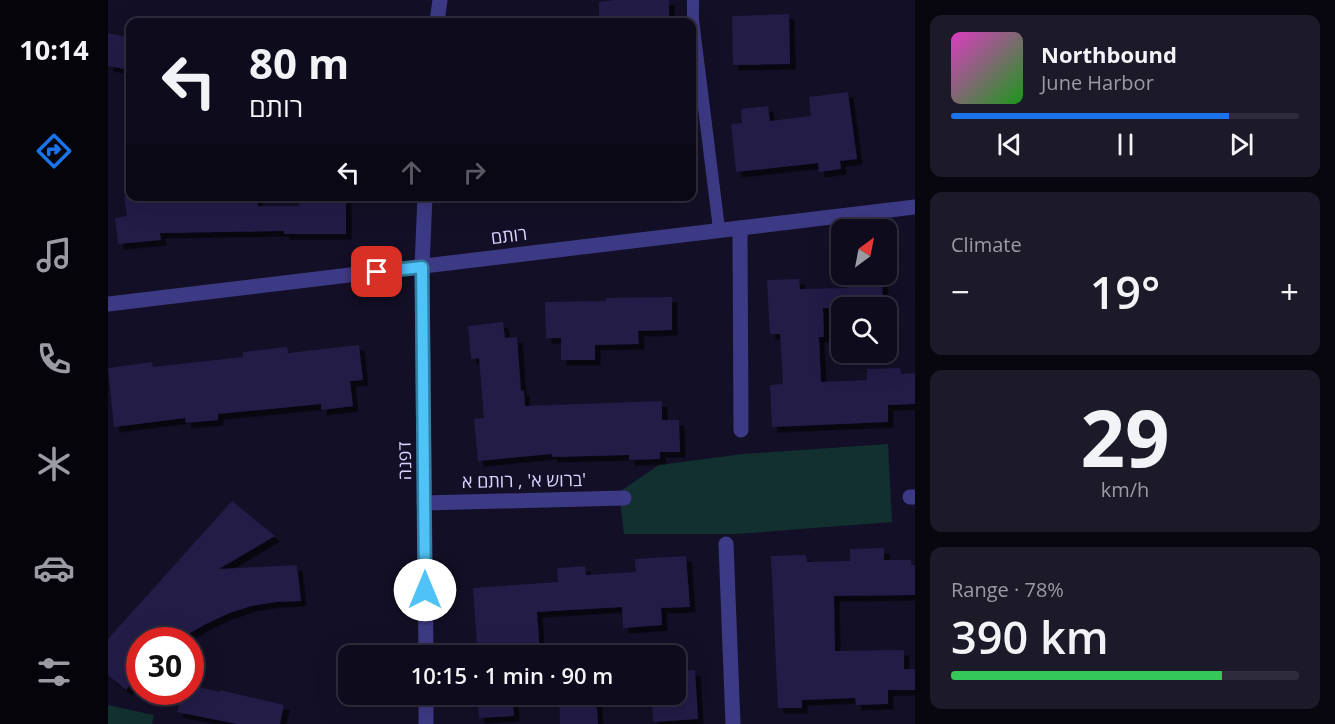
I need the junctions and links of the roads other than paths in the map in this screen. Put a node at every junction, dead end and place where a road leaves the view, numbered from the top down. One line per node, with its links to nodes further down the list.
1 (440, 0): 3 (street)
2 (693, 0): 4 (lane)
3 (437, 18)
4 (693, 18)
5 (696, 44): 9 (lane)
6 (424, 201): 10 (street, דפנה)
7 (915, 207): 8 (street, רותם)
8 (740, 228): 9 (street, רותם); 12 (street)
9 (719, 229): 10 (street, רותם)
10 (422, 267): 11 (street, רותם); 14 (street, דפנה)
11 (108, 304)
12 (741, 430)
13 (624, 498): 14 (street, ברוש א' , רותם א')
14 (424, 503): 16 (street, דפנה)
15 (726, 544): 19 (street)
16 (426, 645)
17 (426, 705): 18 (street)
18 (426, 724)
19 (733, 724)

